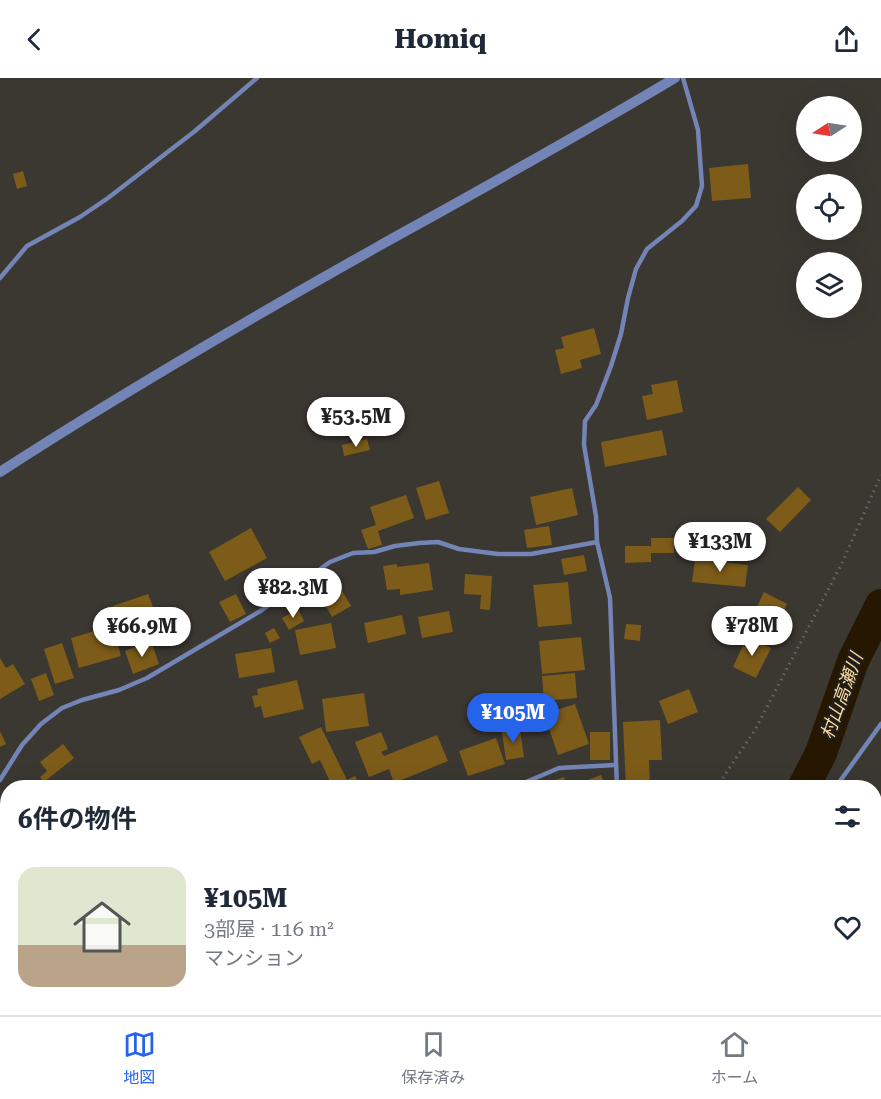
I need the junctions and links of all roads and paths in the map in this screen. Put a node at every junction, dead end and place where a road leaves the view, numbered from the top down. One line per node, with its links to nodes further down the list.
1 (257, 78): 4 (lane)
2 (675, 78): 5 (street)
3 (683, 78): 7 (lane)
4 (0, 278)
5 (0, 472)
6 (881, 475): 13 (path)
7 (597, 542): 9 (lane); 10 (lane)
8 (881, 724): 14 (lane)
9 (615, 765): 11 (lane); 12 (lane)
10 (0, 780)
11 (531, 780)
12 (616, 780)
13 (721, 780)
14 (841, 780)

